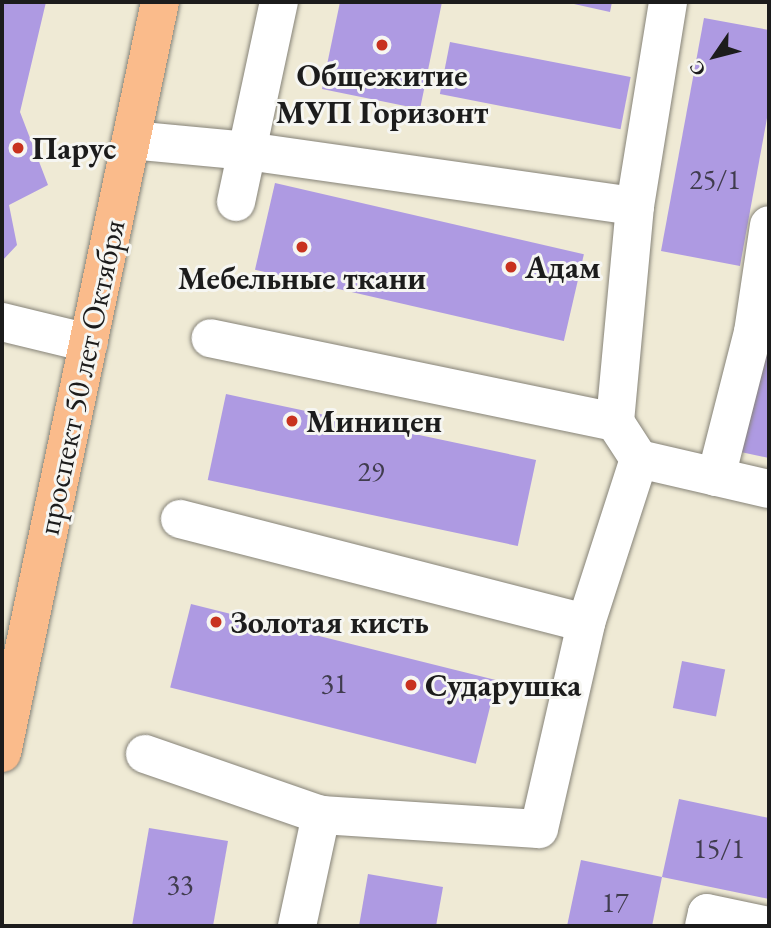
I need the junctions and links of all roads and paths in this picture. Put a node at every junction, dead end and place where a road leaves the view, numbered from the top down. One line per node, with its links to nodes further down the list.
1 (160, 2): 4 (main road, проспект 50 лет Октября)
2 (279, 2): 5 (street)
3 (668, 2): 6 (street)
4 (131, 140): 6 (street); 12 (main road, проспект 50 лет Октября)
5 (236, 202)
6 (635, 206): 13 (street)
7 (769, 225): 8 (street)
8 (765, 269): 10 (street)
9 (2, 322): 12 (street)
10 (761, 334): 15 (street)
11 (211, 338): 13 (street)
12 (88, 343): 19 (main road, проспект 50 лет Октября)
13 (615, 422): 14 (street)
14 (639, 459): 15 (street); 18 (street)
15 (716, 477): 16 (street)
16 (769, 489)
17 (180, 519): 18 (street)
18 (586, 623): 21 (street)
19 (2, 753)
20 (145, 754): 21 (street)
21 (321, 816): 22 (street)
22 (297, 926)
23 (704, 926): 24 (street)
24 (768, 926)

